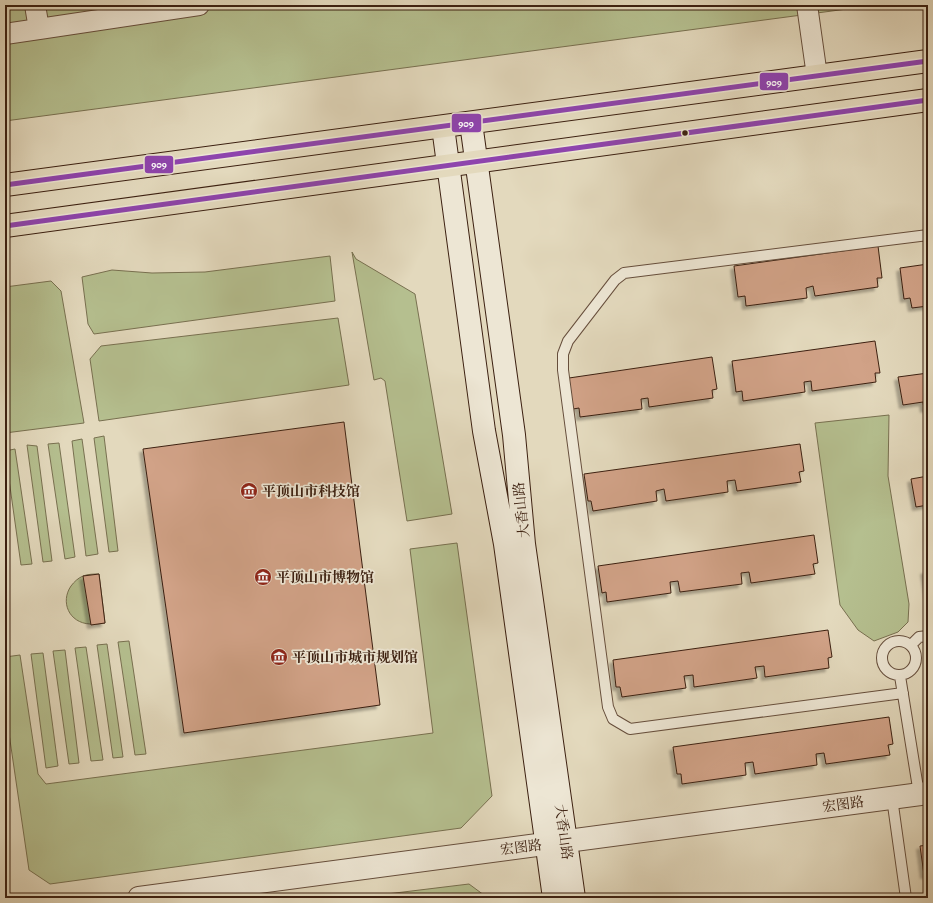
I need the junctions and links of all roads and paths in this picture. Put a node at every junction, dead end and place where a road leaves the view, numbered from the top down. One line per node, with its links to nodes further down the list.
1 (36, 5): 4 (street)
2 (199, 5): 4 (street)
3 (806, 5): 7 (street)
4 (39, 29): 5 (street)
5 (5, 34)
6 (928, 61): 7 (main road)
7 (817, 76): 9 (main road)
8 (928, 100): 11 (main road)
9 (471, 123): 10 (main road); 11 (main road, 大香山路)
10 (443, 127): 12 (main road, 大香山路); 13 (main road)
11 (476, 163): 12 (main road); 22 (main road, 大香山路)
12 (448, 166): 14 (main road); 22 (main road, 大香山路)
13 (5, 185)
14 (5, 226)
15 (928, 234): 19 (lane)
16 (928, 636): 17 (lane)
17 (911, 645): 18 (lane); 18 (lane)
18 (900, 676): 19 (lane)
19 (903, 693): 20 (lane)
20 (924, 793): 21 (main road, 宏图路)
21 (892, 798): 22 (main road, 宏图路); 26 (lane)
22 (556, 843): 23 (main road, 宏图路); 24 (main road, 大香山路); 25 (main road, 大香山路)
23 (139, 898)
24 (554, 898)
25 (574, 898)
26 (906, 898)

